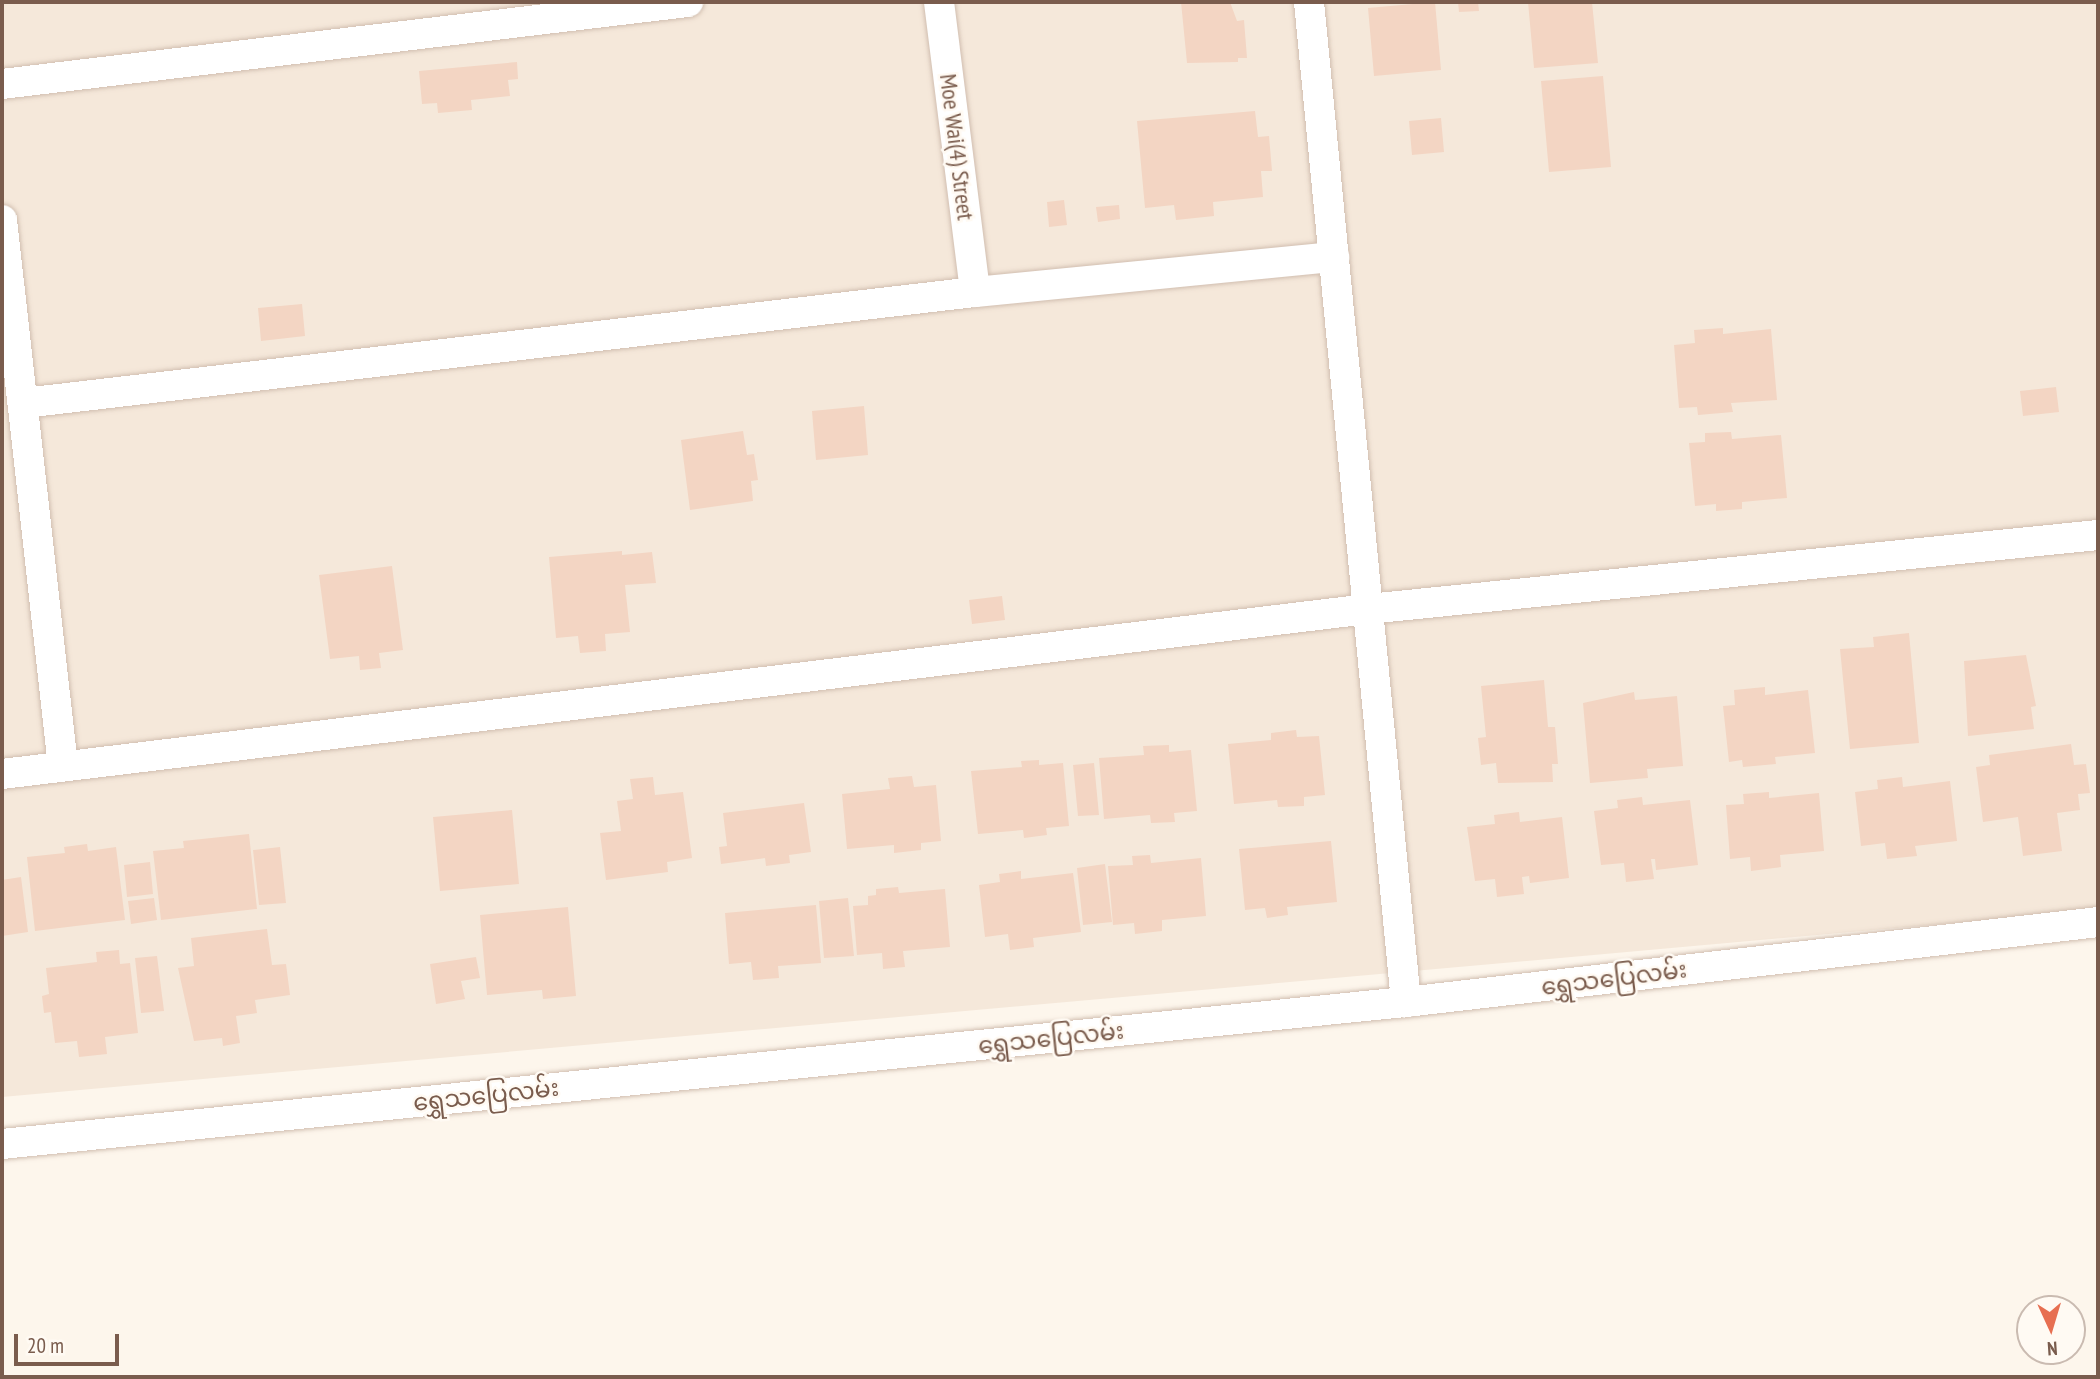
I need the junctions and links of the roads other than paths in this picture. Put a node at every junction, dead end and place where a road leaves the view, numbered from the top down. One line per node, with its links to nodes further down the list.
1 (688, 2): 4 (street)
2 (939, 2): 7 (street, Moe Wai(4) Street)
3 (1309, 2): 6 (street)
4 (2, 84)
5 (2, 220): 8 (street)
6 (1334, 257): 7 (street); 10 (street)
7 (975, 292): 8 (street)
8 (24, 404): 11 (street)
9 (2098, 535): 10 (street)
10 (1368, 609): 11 (street); 14 (street)
11 (63, 766): 12 (street)
12 (2, 774)
13 (2098, 922): 14 (street, ရွှေသပြေလမ်း)
14 (1406, 1002): 15 (street, ရွှေသပြေလမ်း)
15 (2, 1144)

